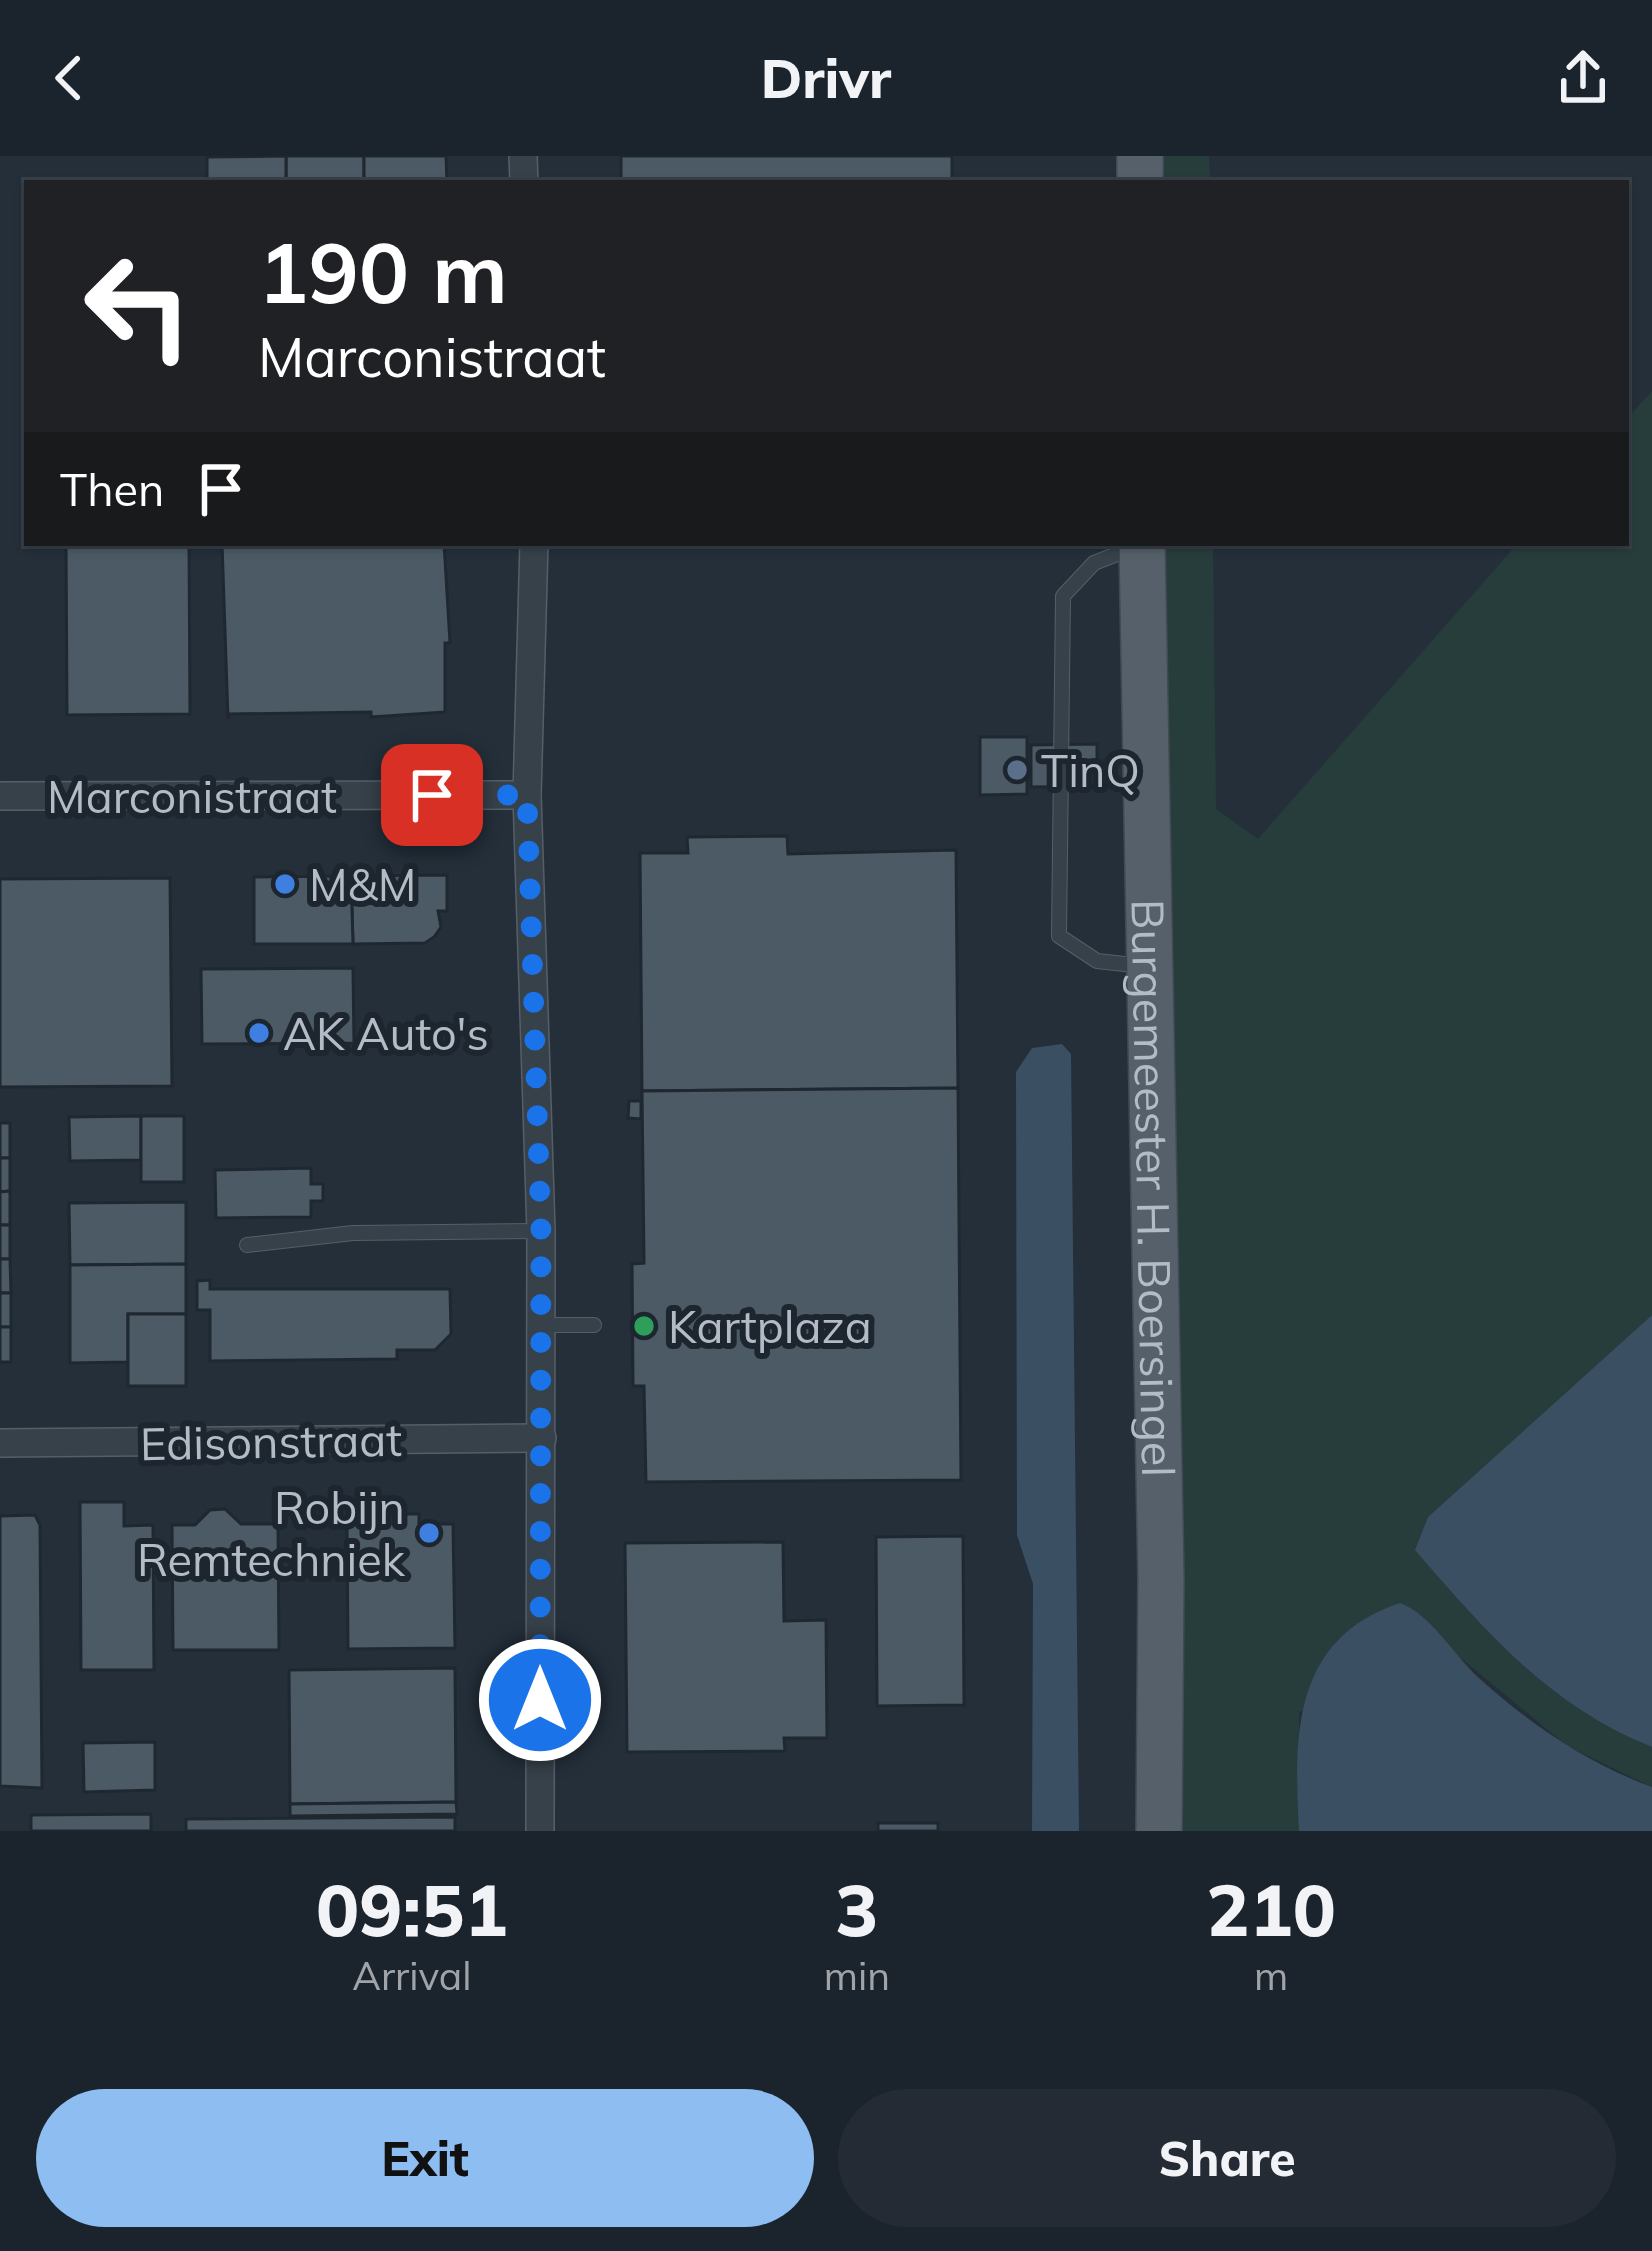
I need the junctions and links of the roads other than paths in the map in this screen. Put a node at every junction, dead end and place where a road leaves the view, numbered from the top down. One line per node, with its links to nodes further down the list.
1 (534, 546): 4 (street)
2 (1135, 546): 6 (lane)
3 (1142, 546): 6 (main road, Burgemeester H. Boersingel)
4 (527, 795): 5 (street, Marconistraat); 7 (street)
5 (0, 796)
6 (1146, 966): 14 (main road, Burgemeester H. Boersingel)
7 (541, 1232): 8 (lane); 9 (street)
8 (247, 1245)
9 (541, 1325): 10 (lane); 11 (street)
10 (594, 1325)
11 (542, 1438): 12 (street, Edisonstraat); 13 (street)
12 (0, 1443)
13 (540, 1831)
14 (1159, 1831)

